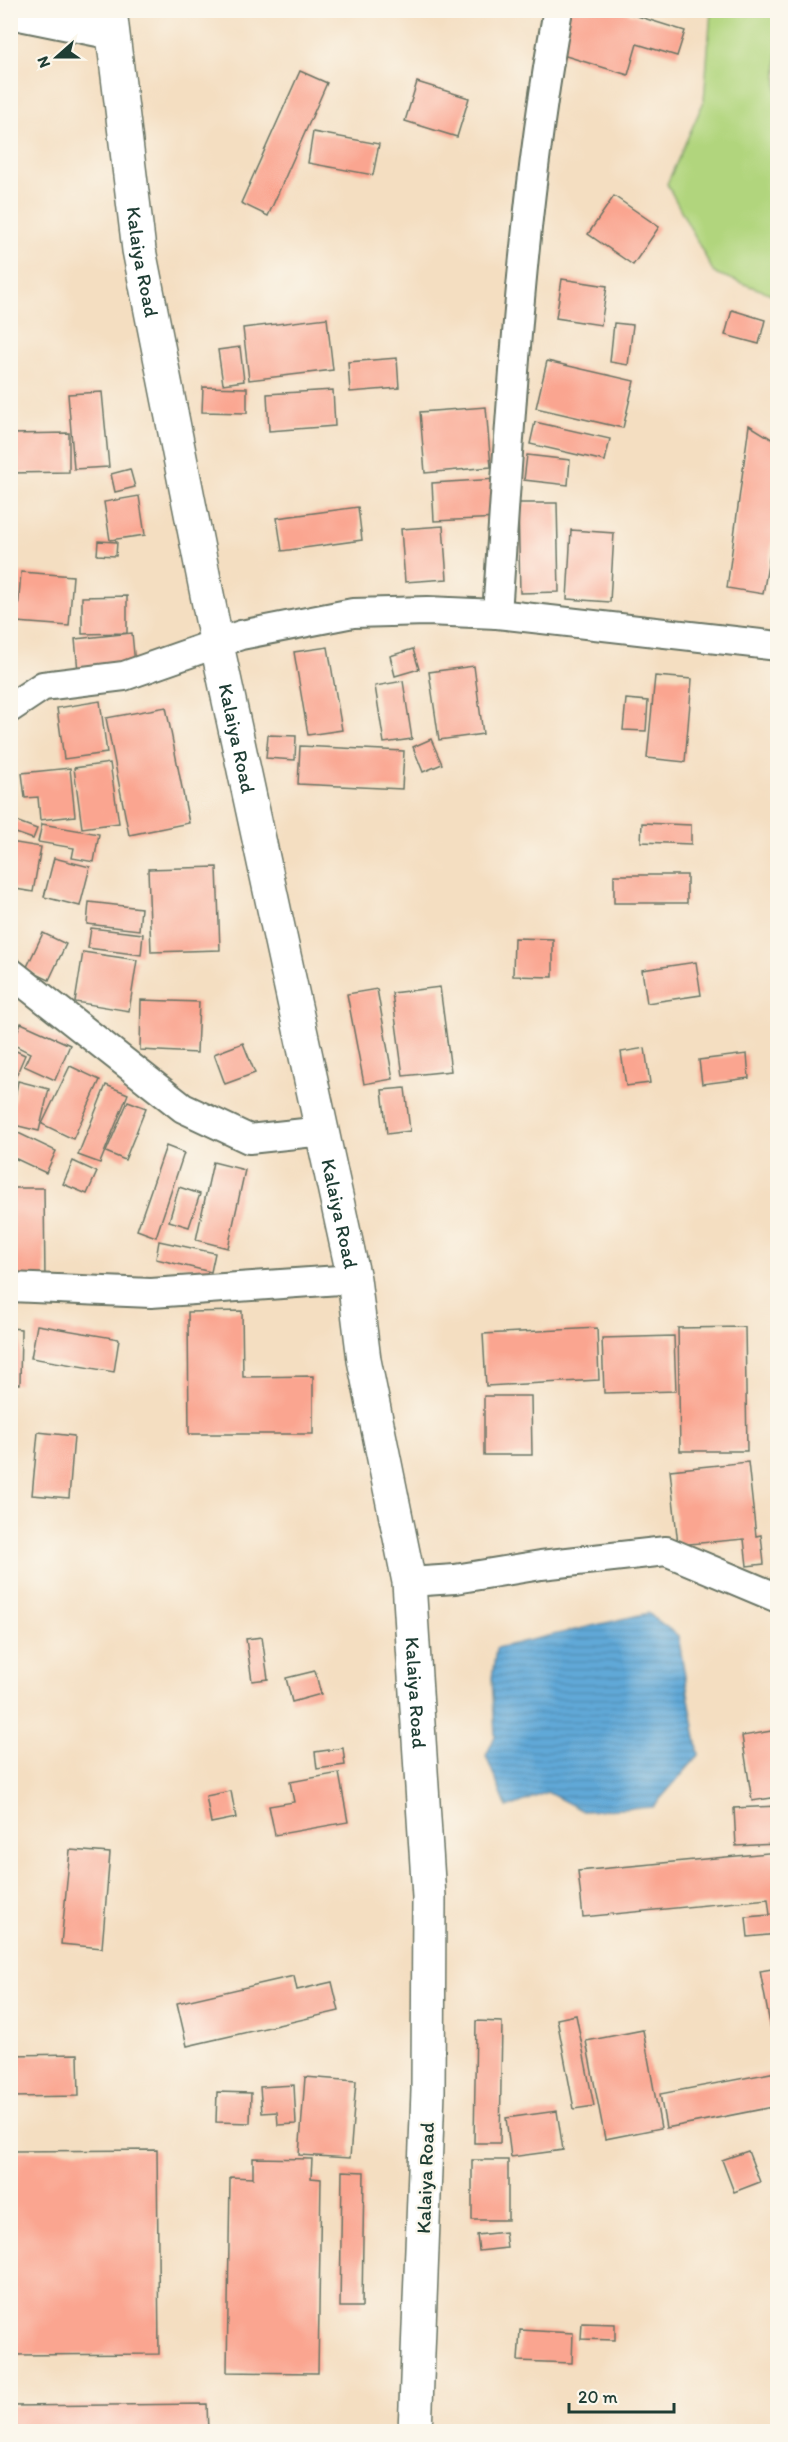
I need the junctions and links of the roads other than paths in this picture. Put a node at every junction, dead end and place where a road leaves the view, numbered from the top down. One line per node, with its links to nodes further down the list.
1 (558, 10): 4 (street)
2 (10, 14): 3 (street)
3 (112, 23): 5 (main road, Kalaiya Road)
4 (497, 614): 5 (street); 6 (street)
5 (217, 645): 7 (street); 9 (main road, Kalaiya Road)
6 (777, 646)
7 (10, 708)
8 (10, 972): 9 (street)
9 (323, 1131): 10 (main road, Kalaiya Road)
10 (354, 1279): 11 (street); 12 (main road, Kalaiya Road)
11 (10, 1287)
12 (409, 1582): 13 (street); 14 (main road, Kalaiya Road)
13 (777, 1598)
14 (415, 2432)

